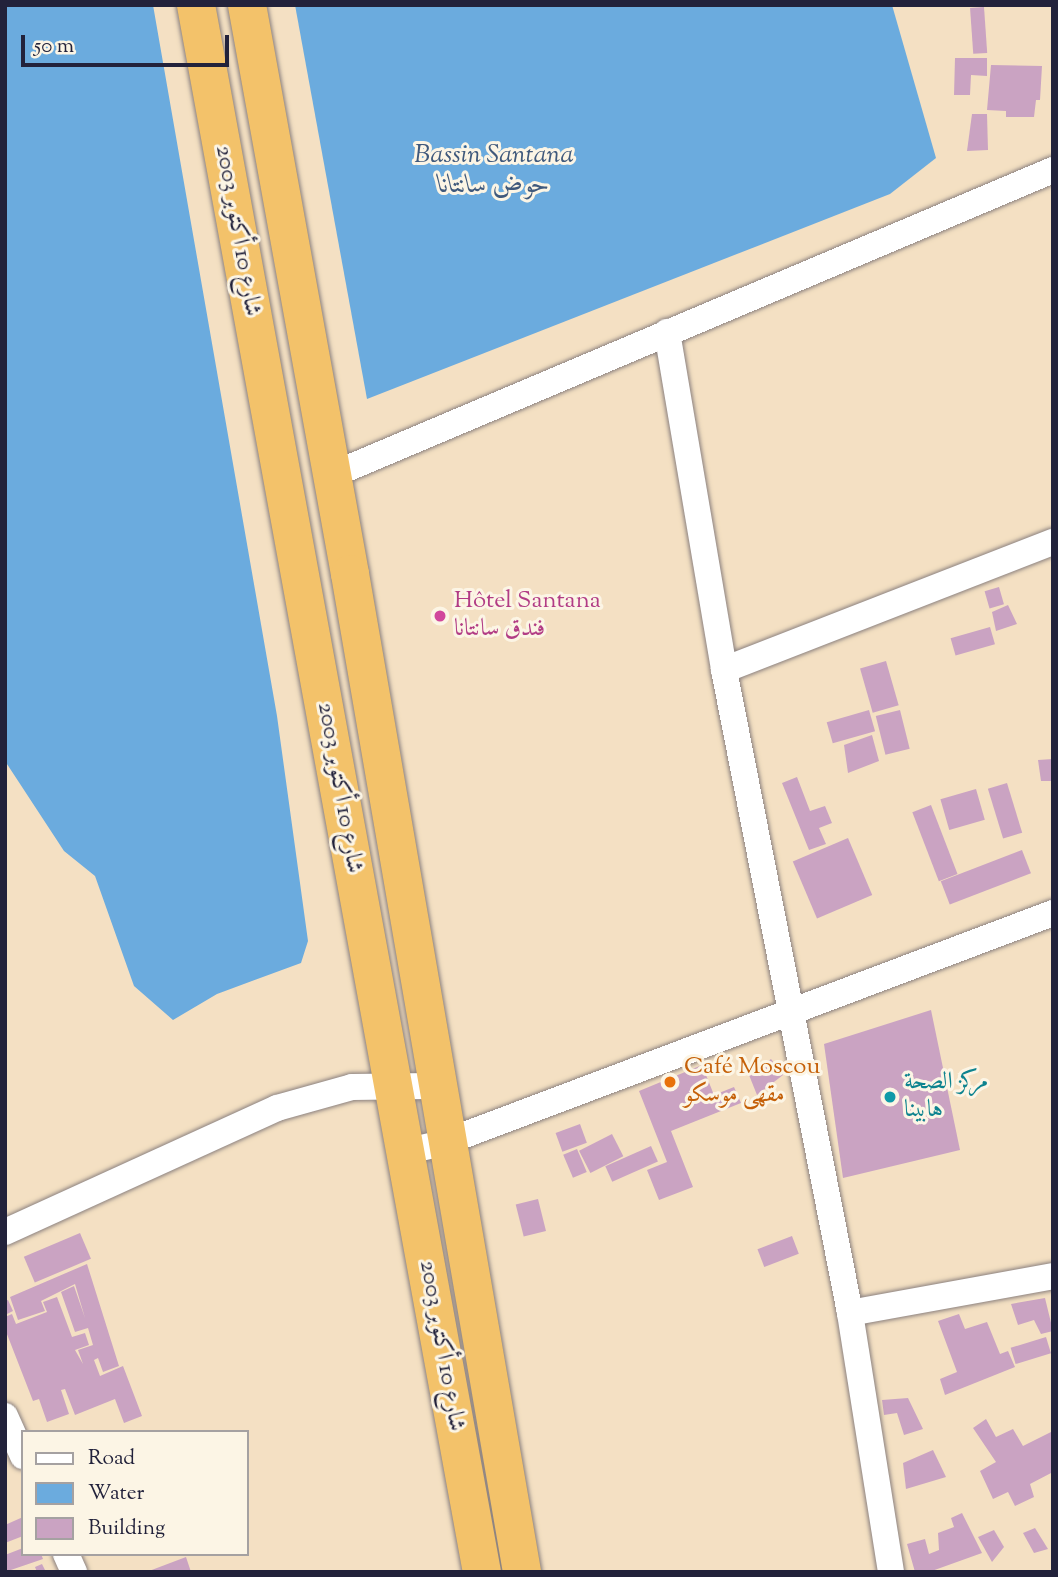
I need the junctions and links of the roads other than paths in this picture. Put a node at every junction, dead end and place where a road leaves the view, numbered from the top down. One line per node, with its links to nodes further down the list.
1 (196, 5): 10 (highway, شارع 10 أكتوبر 2003)
2 (247, 5): 5 (highway, شارع 10 أكتوبر 2003)
3 (1053, 170): 4 (street)
4 (667, 332): 5 (street); 7 (street)
5 (332, 475): 11 (highway, شارع 10 أكتوبر 2003)
6 (1053, 542): 7 (street)
7 (724, 670): 9 (street)
8 (1053, 913): 9 (street)
9 (789, 1013): 12 (street); 16 (street)
10 (394, 1085): 11 (street); 13 (highway, شارع 10 أكتوبر 2003); 14 (street)
11 (436, 1086): 12 (highway, شارع 10 أكتوبر 2003)
12 (446, 1142): 13 (street); 22 (highway, شارع 10 أكتوبر 2003)
13 (408, 1151): 21 (highway, شارع 10 أكتوبر 2003)
14 (5, 1232)
15 (1053, 1276): 16 (street)
16 (850, 1313): 23 (street)
17 (5, 1416): 18 (street)
18 (21, 1452)
19 (67, 1556): 20 (street)
20 (74, 1572)
21 (482, 1572)
22 (522, 1572)
23 (891, 1572)

